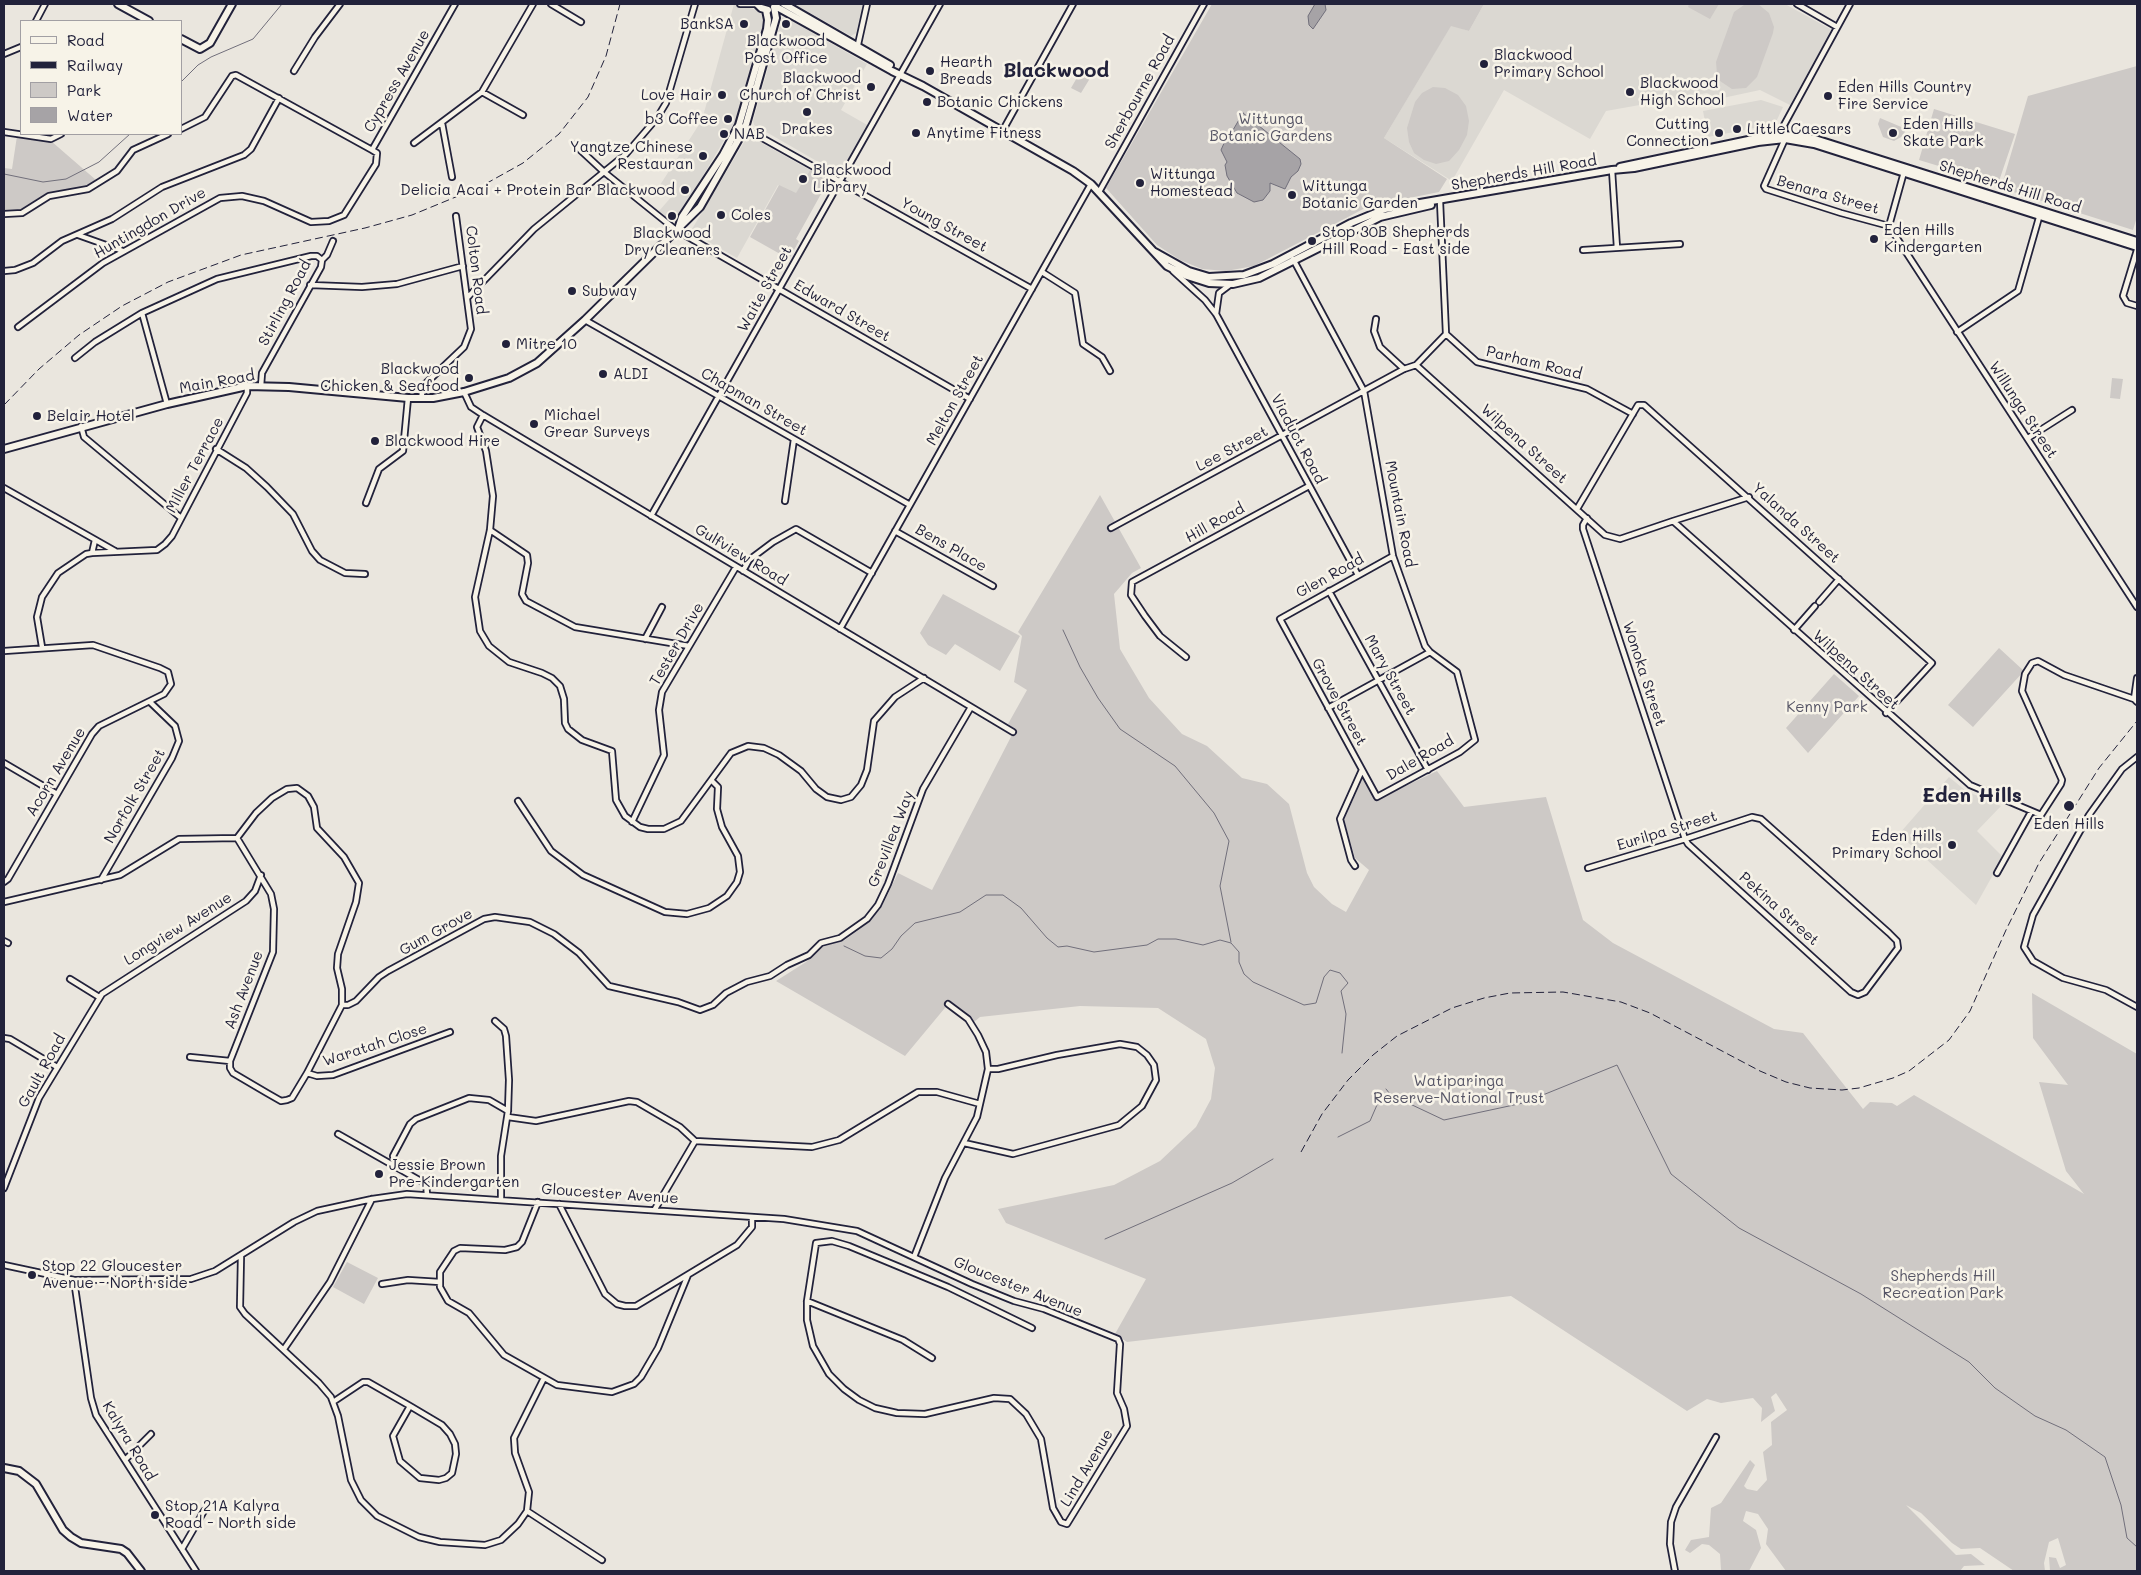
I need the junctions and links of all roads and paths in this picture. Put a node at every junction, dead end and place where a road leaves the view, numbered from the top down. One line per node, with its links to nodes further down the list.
1 (45, 4): 22 (street)
2 (118, 4): 23 (main road)
3 (232, 4): 26 (main road)
4 (340, 4): 30 (street)
5 (455, 4): 47 (street, Cypress Avenue)
6 (533, 4): 32 (street)
7 (551, 4): 24 (street)
8 (694, 4): 50 (street)
9 (740, 4): 10 (street)
10 (757, 4): 19 (main road)
11 (784, 4): 28 (main road, Shepherds Hill Road)
12 (867, 4): 28 (street)
13 (940, 4): 31 (street, Waite Street)
14 (1073, 4): 38 (street)
15 (1204, 4): 54 (street, Sherbourne Road)
16 (1797, 4): 25 (street)
17 (1850, 4): 25 (street)
18 (775, 6): 19 (main road); 20 (main road, Shepherds Hill Road); 21 (main road, Main Road)
19 (766, 10): 36 (main road, Main Road)
20 (790, 14): 21 (main road); 28 (main road, Shepherds Hill Road)
21 (776, 18): 36 (main road, Main Road)
22 (37, 20)
23 (147, 20)
24 (582, 22)
25 (1837, 26): 44 (street)
26 (182, 40)
27 (20, 47): 29 (street)
28 (857, 49): 31 (main road, Shepherds Hill Road)
29 (4, 54)
30 (294, 71)
31 (900, 74): 38 (main road, Shepherds Hill Road); 52 (street, Waite Street)
32 (482, 92): 34 (street); 35 (street)
33 (279, 98): 37 (street); 47 (street); 62 (street)
34 (523, 115)
35 (442, 123): 45 (street); 51 (street)
36 (742, 127): 52 (street, Young Street); 61 (main road, Main Road)
37 (182, 129)
38 (1003, 130): 53 (main road, Shepherds Hill Road)
39 (4, 132): 40 (street)
40 (20, 134)
41 (25, 135): 42 (street)
42 (59, 135)
43 (166, 135): 57 (street)
44 (1785, 137): 48 (main road, Shepherds Hill Road); 49 (main road, Shepherds Hill Road); 60 (street, Benara Street)
45 (414, 143)
46 (575, 145): 50 (street, Edward Street)
47 (372, 150): 59 (street, Cypress Avenue)
48 (1612, 170): 55 (main road, Shepherds Hill Road); 66 (street)
49 (1905, 170): 56 (main road, Shepherds Hill Road); 60 (street)
50 (604, 172): 61 (street, Edward Street); 81 (street)
51 (452, 177)
52 (840, 181): 79 (street, Waite Street); 80 (street, Young Street)
53 (1092, 184): 54 (main road, Shepherds Hill Road); 76 (street, Melton Street)
54 (1099, 192): 70 (main road, Shepherds Hill Road)
55 (1440, 201): 71 (main road, Shepherds Hill Road); 89 (street)
56 (2041, 212): 64 (main road, Shepherds Hill Road); 67 (main road, Shepherds Hill Road); 88 (street)
57 (4, 214)
58 (456, 216): 73 (street, Colton Road)
59 (337, 218): 69 (street, Huntingdon Drive)
60 (1889, 226): 88 (street, Willunga Street)
61 (678, 228): 79 (street, Edward Street); 86 (main road, Main Road)
62 (78, 235): 69 (street); 75 (street)
63 (333, 241): 72 (street, Stirling Road)
64 (2137, 241)
65 (1680, 244): 66 (street)
66 (1616, 248): 68 (street)
67 (2137, 248): 82 (street)
68 (1583, 250)
69 (123, 251): 87 (street, Huntingdon Drive)
70 (1155, 252): 71 (main road, Shepherds Hill Road); 74 (main road, Shepherds Hill Road)
71 (1292, 258): 77 (main road, Shepherds Hill Road); 96 (street)
72 (322, 260): 78 (street, Stirling Road); 83 (street)
73 (463, 266): 78 (street); 81 (street, Colton Road)
74 (1167, 266): 77 (main road, Shepherds Hill Road); 84 (street, Viaduct Road)
75 (4, 271)
76 (1042, 272): 80 (street, Melton Street); 93 (street)
77 (1233, 284): 84 (street)
78 (310, 285): 95 (street, Stirling Road)
79 (779, 289): 98 (street, Waite Street); 101 (street, Edward Street)
80 (1032, 289): 101 (street, Melton Street)
81 (467, 298): 100 (street, Colton Road)
82 (2137, 306)
83 (142, 313): 90 (street); 102 (street)
84 (1216, 314): 107 (street, Viaduct Road)
85 (1376, 319): 92 (street)
86 (585, 320): 97 (main road, Main Road); 98 (street, Chapman Street)
87 (18, 327)
88 (1957, 332): 108 (street, Willunga Street)
89 (1446, 334): 91 (street); 104 (street, Parham Road)
90 (75, 358)
91 (1416, 365): 92 (street); 118 (street, Wilpena Street)
92 (1404, 369): 96 (street)
93 (1110, 371)
94 (247, 386): 95 (main road, Main Road); 102 (main road, Main Road); 111 (street, Miller Terrace)
95 (261, 386): 99 (main road, Main Road)
96 (1364, 391): 107 (street, Lee Street); 129 (street, Mountain Road)
97 (464, 392): 100 (main road, Main Road); 105 (street, Gulfview Road)
98 (719, 396): 109 (street, Chapman Street); 119 (street, Waite Street)
99 (408, 398): 100 (main road, Main Road); 116 (street)
100 (421, 398)
101 (970, 399): 117 (street, Melton Street)
102 (166, 404): 106 (main road, Main Road)
103 (2072, 410): 108 (street)
104 (1633, 414): 114 (street, Yalanda Street); 118 (street)
105 (483, 415): 119 (street, Gulfview Road); 124 (street)
106 (81, 426): 110 (main road, Main Road); 120 (street)
107 (1283, 436): 112 (street, Viaduct Road); 123 (street, Lee Street)
108 (2028, 438): 141 (street, Willunga Street)
109 (794, 439): 115 (street); 117 (street, Chapman Street)
110 (4, 448)
111 (216, 449): 120 (street, Miller Terrace); 133 (street)
112 (1309, 486): 134 (street, Viaduct Road); 150 (street, Hill Road)
113 (4, 488): 126 (street)
114 (1749, 497): 122 (street, Wilpena Street); 135 (street, Yalanda Street)
115 (785, 501)
116 (366, 503)
117 (910, 505): 125 (street, Melton Street)
118 (1577, 510): 121 (street, Wilpena Street)
119 (651, 516): 130 (street, Gulfview Road)
120 (180, 518): 127 (street, Miller Terrace)
121 (1587, 518): 122 (street, Wilpena Street); 172 (street, Wonoka Street)
122 (1673, 522): 144 (street, Wilpena Street)
123 (1111, 528)
124 (490, 530): 145 (street); 170 (street)
125 (896, 531): 132 (street, Melton Street); 136 (street, Bens Place)
126 (95, 540): 127 (street); 128 (street)
127 (117, 552): 128 (street)
128 (92, 553): 147 (street)
129 (1393, 556): 134 (street, Glen Road); 149 (street, Mountain Road)
130 (736, 567): 131 (street, Gulfview Road); 146 (street, Tester Drive)
131 (743, 571): 132 (street); 143 (street, Gulfview Road)
132 (872, 573): 143 (street, Melton Street)
133 (365, 574)
134 (1358, 575): 137 (street, Glen Road)
135 (1839, 579): 138 (street); 158 (street, Yalanda Street)
136 (993, 586)
137 (1329, 591): 142 (street, Glen Road); 153 (street, Mary Street)
138 (1819, 602)
139 (1815, 606): 144 (street)
140 (662, 607): 145 (street)
141 (2137, 607)
142 (1280, 619): 157 (street, Grove Street)
143 (840, 629): 151 (street, Gulfview Road)
144 (1794, 630): 158 (street, Wilpena Street)
145 (645, 639): 146 (street)
146 (689, 646): 170 (street, Tester Drive)
147 (42, 647): 148 (street); 155 (street, Acorn Avenue)
148 (4, 652)
149 (1430, 652): 153 (street); 160 (street, Mountain Road)
150 (1186, 656)
151 (924, 678): 156 (street, Gulfview Road); 165 (street)
152 (2137, 678): 154 (street)
153 (1379, 680): 157 (street); 164 (street, Mary Street)
154 (2135, 700): 169 (street, Wilpena Street)
155 (150, 702): 166 (street, Acorn Avenue); 177 (street, Norfolk Street)
156 (971, 707): 159 (street, Gulfview Road); 180 (street, Grevillea Way)
157 (1328, 708): 163 (street, Grove Street)
158 (1886, 713): 169 (street, Wilpena Street)
159 (1013, 732)
160 (1475, 740): 164 (street, Dale Road)
161 (2137, 757): 186 (street)
162 (4, 763): 166 (street)
163 (1362, 770): 167 (street, Grove Street); 173 (street)
164 (1428, 770): 167 (street, Dale Road)
165 (712, 781): 168 (street); 170 (street)
166 (57, 794): 178 (street, Acorn Avenue)
167 (1377, 797)
168 (518, 800)
169 (2031, 812): 175 (street)
170 (632, 822)
171 (237, 838): 176 (street, Ash Avenue); 177 (street); 185 (street)
172 (1684, 839): 174 (street, Eurilpa Street); 182 (street, Pekina Street); 182 (street, Eurilpa Street)
173 (1355, 866)
174 (1588, 868)
175 (1997, 873)
176 (261, 875): 183 (street, Longview Avenue); 191 (street, Ash Avenue)
177 (101, 880): 179 (street)
178 (4, 882)
179 (4, 902)
180 (809, 955): 185 (street, Gum Grove)
181 (70, 979): 183 (street)
182 (1858, 996)
183 (99, 997): 192 (street, Gault Road)
184 (948, 1004): 193 (street)
185 (342, 1005): 194 (street)
186 (2137, 1007)
187 (495, 1021): 196 (street)
188 (450, 1032): 194 (street, Waratah Close)
189 (4, 1038): 192 (street)
190 (190, 1057): 191 (street)
191 (230, 1061): 194 (street)
192 (57, 1067): 202 (street, Gault Road)
193 (988, 1069): 195 (street); 200 (street)
194 (307, 1073)
195 (980, 1104): 199 (street); 200 (street)
196 (508, 1111): 197 (street); 201 (street)
197 (508, 1117): 199 (street); 205 (street)
198 (338, 1134): 201 (street)
199 (695, 1141): 208 (street)
200 (964, 1143): 211 (street)
201 (396, 1166): 203 (street)
202 (4, 1188)
203 (427, 1194): 204 (street, Gloucester Avenue); 205 (street, Gloucester Avenue)
204 (372, 1199): 210 (street, Gloucester Avenue); 219 (street)
205 (500, 1199): 206 (street, Gloucester Avenue)
206 (538, 1202): 207 (street, Gloucester Avenue); 215 (street)
207 (559, 1204): 208 (street, Gloucester Avenue); 213 (street)
208 (655, 1209): 209 (street, Gloucester Avenue)
209 (752, 1217): 211 (street, Gloucester Avenue); 213 (street)
210 (241, 1256): 214 (street, Gloucester Avenue); 219 (street)
211 (914, 1257): 224 (street, Gloucester Avenue)
212 (4, 1265): 214 (street, Gloucester Avenue)
213 (688, 1275): 221 (street)
214 (74, 1280): 227 (street, Kalyra Road)
215 (440, 1282): 216 (street); 221 (street)
216 (382, 1284)
217 (807, 1301): 218 (street, Gloucester Avenue); 220 (street); 224 (street, Lind Avenue)
218 (1032, 1328)
219 (284, 1349): 222 (street)
220 (932, 1358)
221 (544, 1378): 230 (street)
222 (333, 1402): 223 (street); 230 (street)
223 (410, 1406): 223 (street)
224 (1127, 1424)
225 (151, 1434): 227 (street)
226 (1716, 1437): 235 (street)
227 (124, 1460): 231 (street, Kalyra Road)
228 (4, 1468): 233 (main road)
229 (204, 1510): 231 (street)
230 (527, 1511): 232 (street)
231 (182, 1549): 234 (street, Kalyra Road)
232 (602, 1560)
233 (141, 1571)
234 (196, 1571)
235 (1675, 1571)

